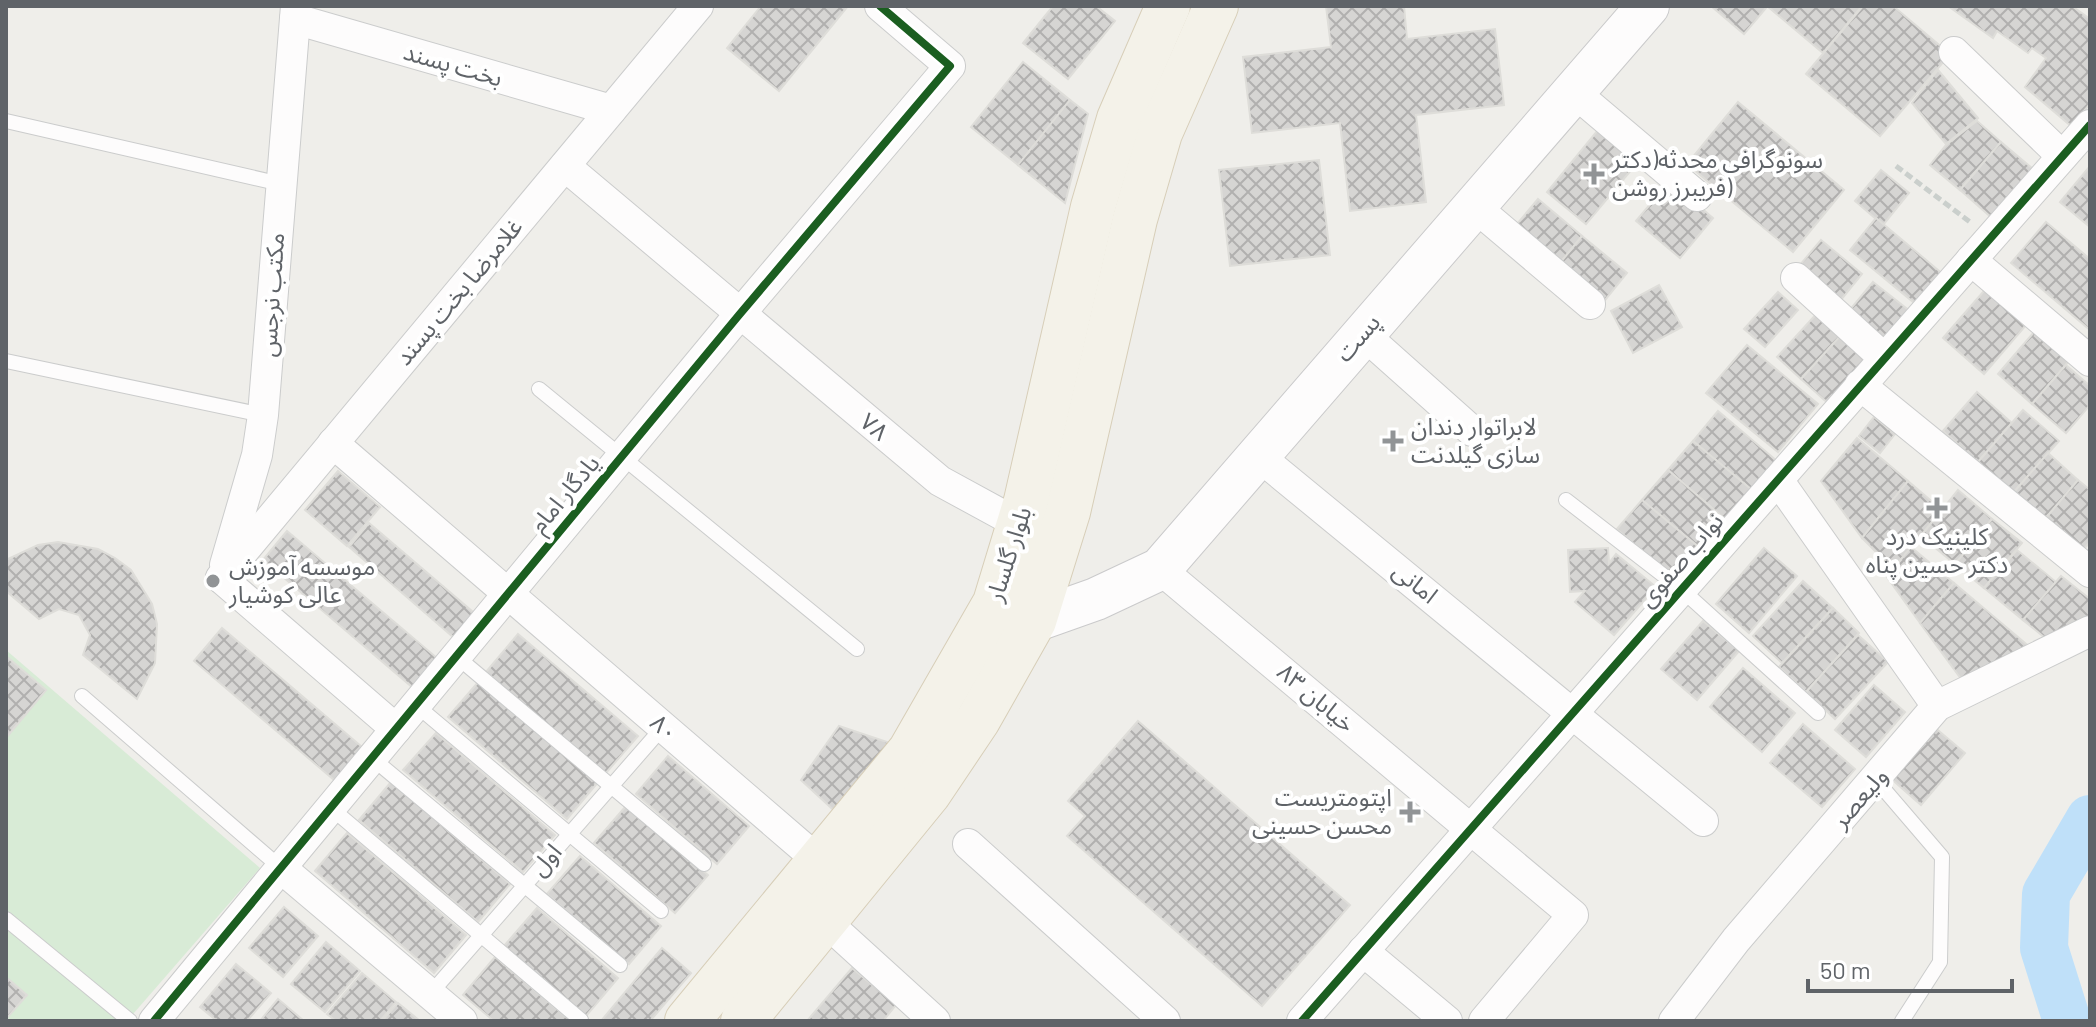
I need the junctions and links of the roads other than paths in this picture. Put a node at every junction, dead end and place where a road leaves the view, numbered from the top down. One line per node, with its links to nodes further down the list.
1 (698, 6): 9 (street, غلامرضا بخت پسند)
2 (880, 6): 19 (street, یادگار امام)
3 (1168, 6): 35 (main road, بلوار گلسار)
4 (1216, 6): 41 (main road, بلوار گلسار)
5 (1648, 6): 8 (street, پست)
6 (295, 13): 9 (street, بخت پسند); 13 (street, مکتب نرجس)
7 (1954, 52): 11 (street)
8 (1574, 92): 14 (street); 15 (street, پست)
9 (611, 110): 12 (street, غلامرضا بخت پسند)
10 (6, 121): 13 (lane)
11 (2080, 141): 16 (street, نواب صفوی)
12 (565, 166): 19 (street); 28 (street, غلامرضا بخت پسند)
13 (281, 184): 26 (street, مکتب نرجس)
14 (1697, 196)
15 (1474, 206): 18 (street); 20 (street, پست)
16 (1981, 249): 21 (street, نواب صفوی); 23 (street)
17 (1796, 278): 21 (street)
18 (1590, 304)
19 (739, 315): 31 (street, یادگار امام); 35 (street, ۷۸)
20 (1362, 333): 27 (street); 29 (street, پست)
21 (1884, 358): 24 (street, نواب صفوی)
22 (6, 361): 26 (lane)
23 (2090, 361)
24 (1860, 385): 32 (street, نواب صفوی); 37 (street)
25 (539, 389): 31 (lane)
26 (263, 415): 30 (street, مکتب نرجس)
27 (1472, 431)
28 (333, 443): 33 (street, غلامرضا بخت پسند); 40 (street, ۸۰)
29 (1256, 454): 36 (street, پست); 48 (street, امانی)
30 (257, 455): 33 (street); 38 (street, مکتب نرجس)
31 (621, 457): 40 (street, یادگار امام); 43 (lane)
32 (1778, 480): 39 (street, نواب صفوی); 47 (street)
33 (299, 484): 38 (street, غلامرضا بخت پسند)
34 (1566, 500): 39 (lane)
35 (1019, 524): 60 (main road, بلوار گلسار)
36 (1160, 569): 41 (street, پست); 57 (street, خیابان ۸۳)
37 (2090, 572)
38 (221, 578): 51 (street)
39 (1681, 589): 48 (street, نواب صفوی); 49 (lane)
40 (508, 593): 44 (street, یادگار امام); 50 (street, ۸۰)
41 (1034, 621): 66 (main road, بلوار گلسار)
42 (2090, 631): 47 (street, ولیعصر)
43 (857, 649)
44 (456, 656): 46 (street, یادگار امام); 54 (lane)
45 (82, 696): 62 (lane)
46 (416, 705): 51 (street, یادگار امام); 58 (lane)
47 (1937, 706): 53 (street, ولیعصر)
48 (1574, 712): 56 (street, امانی); 57 (street, نواب صفوی)
49 (1818, 713)
50 (663, 727): 54 (lane, اول); 60 (street, ۸۰)
51 (396, 729): 52 (street, یادگار امام)
52 (372, 758): 55 (street, یادگار امام); 63 (lane)
53 (1876, 780): 82 (street, ولیعصر); 83 (lane)
54 (611, 787): 58 (lane, اول); 61 (lane)
55 (331, 808): 62 (street, یادگار امام); 67 (lane)
56 (1703, 821)
57 (1471, 828): 68 (street, نواب صفوی); 81 (street, خیابان ۸۳)
58 (570, 833): 63 (lane, اول); 64 (lane)
59 (968, 844): 78 (street)
60 (820, 862): 75 (main road, بلوار گلسار)
61 (704, 864)
62 (281, 868): 70 (street); 71 (street, یادگار امام)
63 (525, 884): 67 (lane, اول); 69 (lane)
64 (661, 911)
65 (6, 919): 73 (lane)
66 (826, 922): 76 (main road, بلوار گلسار); 77 (street)
67 (481, 935): 70 (lane, اول); 72 (lane)
68 (1363, 951): 79 (street, نواب صفوی); 80 (street)
69 (620, 965)
70 (430, 994): 74 (street)
71 (165, 1014)
72 (581, 1020)
73 (130, 1021)
74 (462, 1021)
75 (687, 1021)
76 (743, 1021)
77 (935, 1021)
78 (1165, 1021)
79 (1302, 1021)
80 (1447, 1021)
81 (1484, 1021)
82 (1674, 1021)
83 (1902, 1021)

